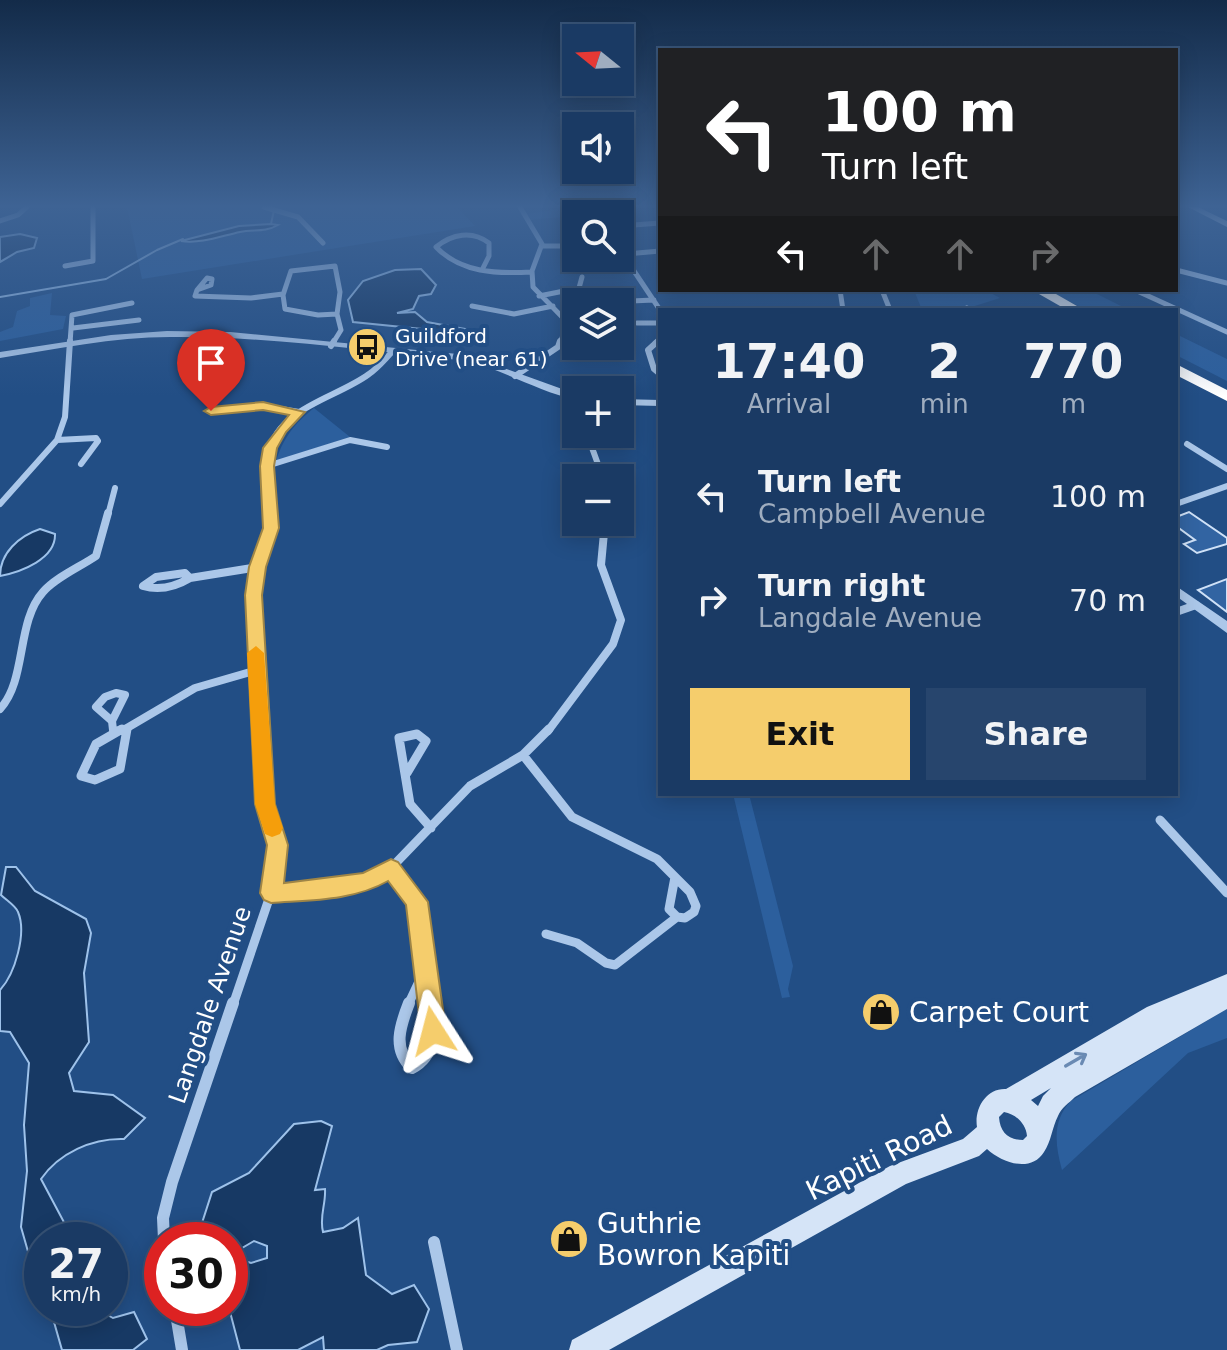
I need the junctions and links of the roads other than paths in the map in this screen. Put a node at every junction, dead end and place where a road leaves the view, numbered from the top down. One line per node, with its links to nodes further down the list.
1 (300, 270): 15 (street)
2 (336, 270): 27 (street)
3 (482, 270): 6 (street)
4 (636, 270): 17 (street)
5 (1178, 271): 8 (street)
6 (531, 272): 16 (street)
7 (582, 277): 9 (street)
8 (1227, 283)
9 (579, 288)
10 (196, 290): 15 (street)
11 (562, 291): 16 (street)
12 (1029, 292): 23 (highway)
13 (1043, 292): 24 (highway)
14 (1139, 292): 25 (street)
15 (283, 294): 27 (street)
16 (539, 296): 21 (street)
17 (654, 300): 18 (street); 22 (street)
18 (634, 301)
19 (132, 303): 31 (street)
20 (472, 306): 21 (street)
21 (553, 306): 28 (street)
22 (659, 308)
23 (1059, 308)
24 (1073, 308)
25 (1174, 308)
26 (1178, 310): 33 (street)
27 (337, 314): 37 (street)
28 (562, 314)
29 (139, 320): 31 (street)
30 (637, 323): 32 (street)
31 (73, 328): 36 (street)
32 (658, 330)
33 (1227, 332)
34 (658, 334): 42 (street)
35 (562, 338): 43 (street)
36 (71, 343): 37 (street); 39 (street); 51 (street)
37 (331, 346): 38 (street)
38 (392, 352): 43 (street); 50 (street, Langdale Avenue)
39 (0, 355)
40 (1178, 361): 44 (highway)
41 (1178, 370): 46 (highway)
42 (658, 372)
43 (515, 376): 45 (street)
44 (1227, 386)
45 (562, 392)
46 (1227, 397)
47 (634, 402): 48 (street)
48 (658, 403)
49 (211, 411): 50 (street)
50 (299, 412): 55 (street, Langdale Avenue)
51 (57, 440): 54 (street); 59 (street)
52 (1187, 444): 56 (street)
53 (387, 447): 55 (street)
54 (81, 464)
55 (267, 466): 63 (street, Langdale Avenue)
56 (1227, 469)
57 (1227, 486): 60 (street)
58 (115, 488): 70 (street)
59 (4, 497): 61 (street)
60 (1178, 503)
61 (0, 504)
62 (604, 536): 72 (street)
63 (258, 567): 64 (street); 69 (street, Langdale Avenue)
64 (190, 578): 64 (street)
65 (1178, 592): 66 (street)
66 (1196, 605): 67 (street); 68 (street)
67 (1178, 611)
68 (1227, 628)
69 (257, 670): 71 (street); 78 (street, Langdale Avenue)
70 (0, 709)
71 (127, 728): 71 (street)
72 (523, 755): 75 (street); 77 (street)
73 (407, 773): 75 (street)
74 (1160, 820): 79 (street)
75 (431, 828): 76 (street)
76 (391, 868): 78 (street); 82 (street)
77 (675, 877): 80 (street); 80 (street)
78 (271, 893): 90 (street, Langdale Avenue)
79 (1227, 893)
80 (677, 917): 81 (street)
81 (546, 934)
82 (424, 971): 82 (street)
83 (1227, 984): 85 (main road)
84 (1227, 997): 86 (main road)
85 (1155, 1014): 86 (main road); 87 (main road, one-way to 85)
86 (1187, 1018): 89 (main road)
87 (1010, 1100): 88 (main road); 89 (main road)
88 (989, 1132): 89 (main road); 95 (main road, Kapiti Road)
89 (1039, 1132)
90 (163, 1222)
91 (434, 1242): 94 (street)
92 (178, 1326): 93 (street)
93 (182, 1350)
94 (457, 1350)
95 (582, 1350)

